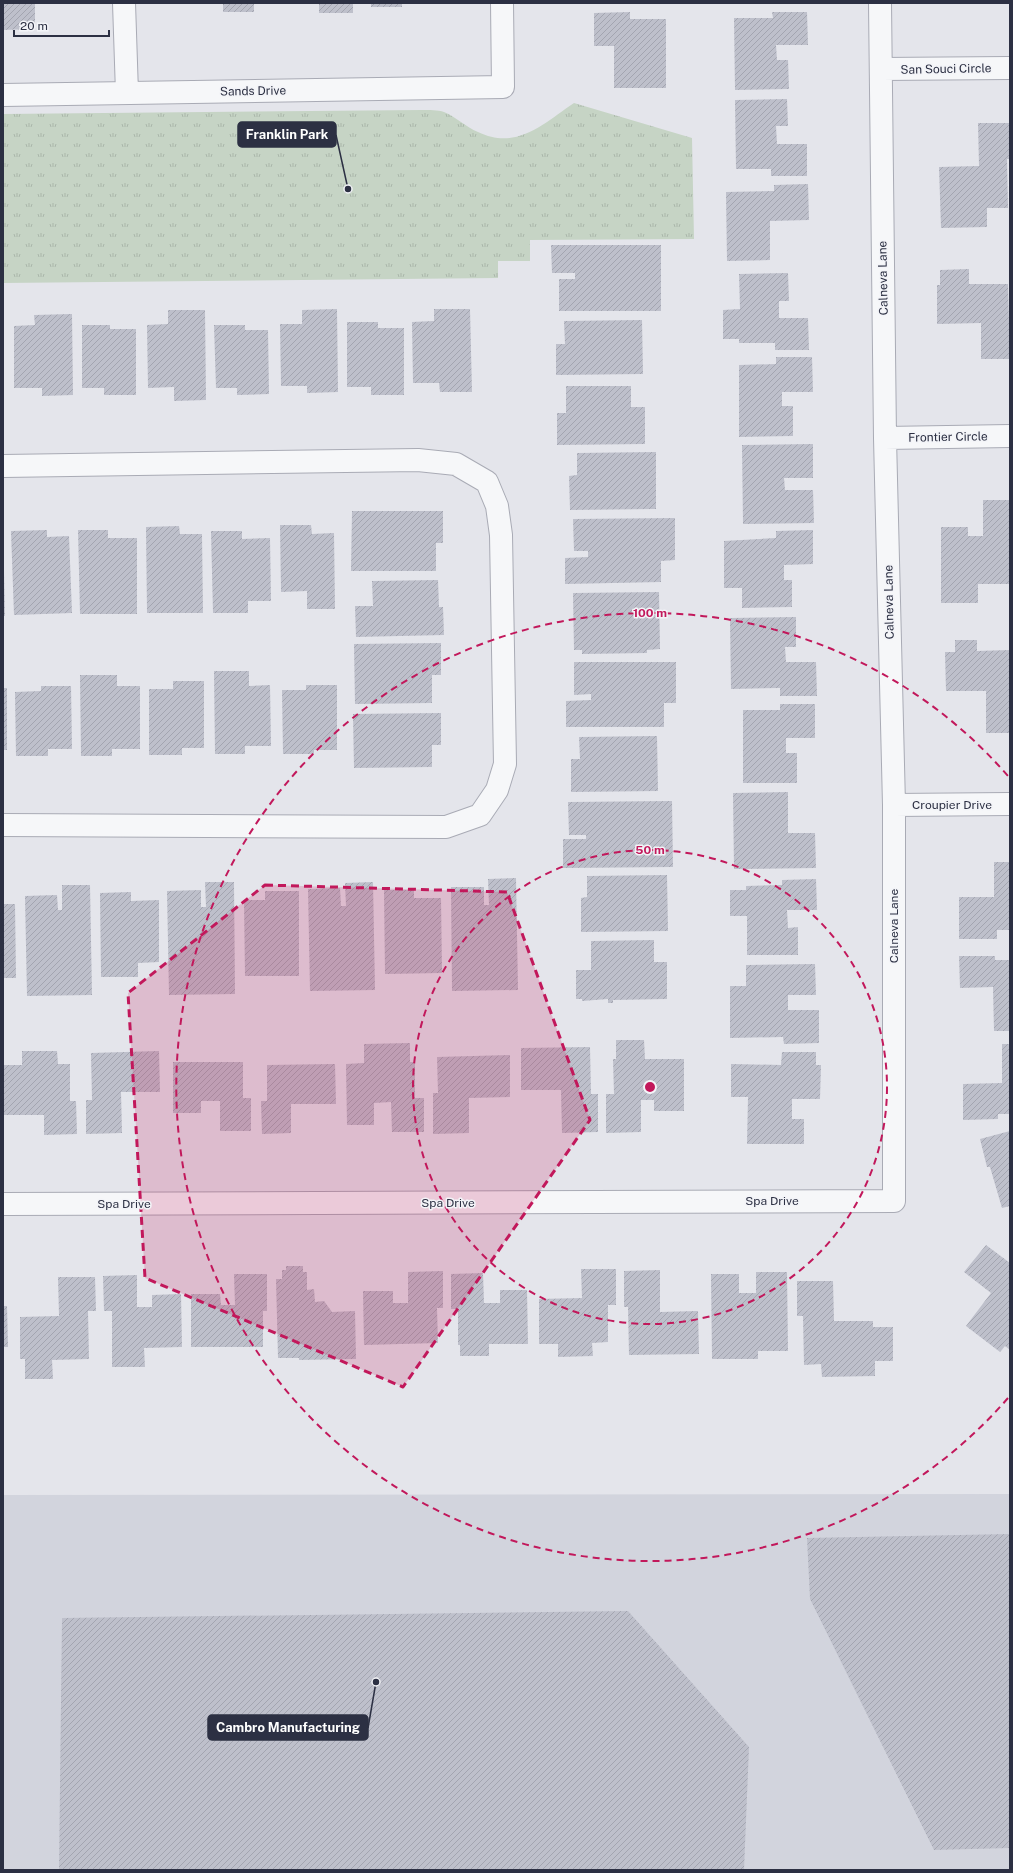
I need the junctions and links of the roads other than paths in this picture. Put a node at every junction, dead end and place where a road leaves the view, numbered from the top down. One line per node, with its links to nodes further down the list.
1 (124, 3): 6 (street)
2 (502, 3): 6 (street, Sands Drive)
3 (880, 3): 5 (street, Calneva Lane)
4 (1010, 68): 5 (street, San Souci Circle)
5 (881, 69): 9 (street, Calneva Lane)
6 (127, 93): 7 (street, Sands Drive)
7 (3, 95)
8 (1010, 436): 9 (street, Frontier Circle)
9 (885, 438): 12 (street, Calneva Lane)
10 (3, 466): 13 (street)
11 (1010, 804): 12 (street, Croupier Drive)
12 (894, 805): 14 (street, Calneva Lane)
13 (3, 826)
14 (894, 1201): 15 (street, Spa Drive)
15 (3, 1204)

